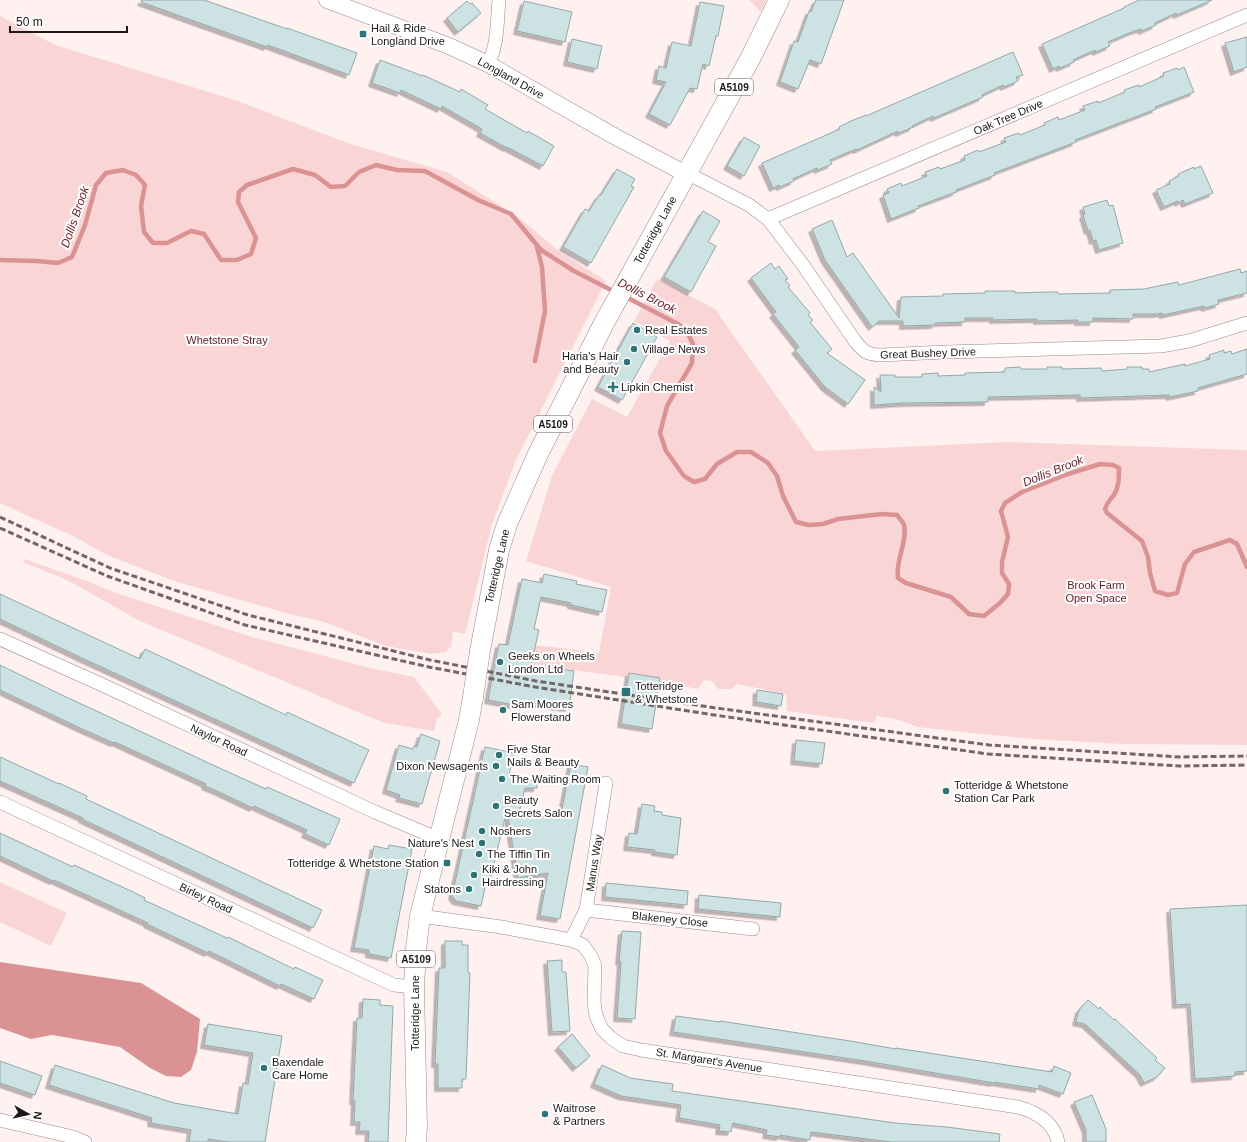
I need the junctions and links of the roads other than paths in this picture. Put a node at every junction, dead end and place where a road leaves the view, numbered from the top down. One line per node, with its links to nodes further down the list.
1 (327, 0): 5 (street, Longland Drive)
2 (499, 0): 5 (street)
3 (779, 0): 6 (main road, Totteridge Lane / A5109)
4 (1247, 15): 7 (street, Oak Tree Drive)
5 (488, 64): 6 (street, Longland Drive)
6 (687, 173): 7 (street, Great Bushey Drive); 12 (main road, Totteridge Lane / A5109, bridge)
7 (768, 219): 8 (street, Great Bushey Drive)
8 (1247, 323)
9 (0, 639): 12 (street, Naylor Road)
10 (606, 783): 13 (street, Manus Way)
11 (0, 802): 17 (street, Birley Road)
12 (439, 839): 14 (main road, Totteridge Lane / A5109)
13 (586, 910): 15 (street, Blakeney Close); 16 (street, Manus Way)
14 (420, 916): 16 (street, St. Margaret's Avenue); 17 (main road, Totteridge Lane / A5109)
15 (753, 929)
16 (571, 940): 21 (street, St. Margaret's Avenue)
17 (414, 987): 20 (main road, Totteridge Lane / A5109)
18 (0, 1120): 19 (street)
19 (85, 1142)
20 (416, 1142)
21 (1058, 1142)

